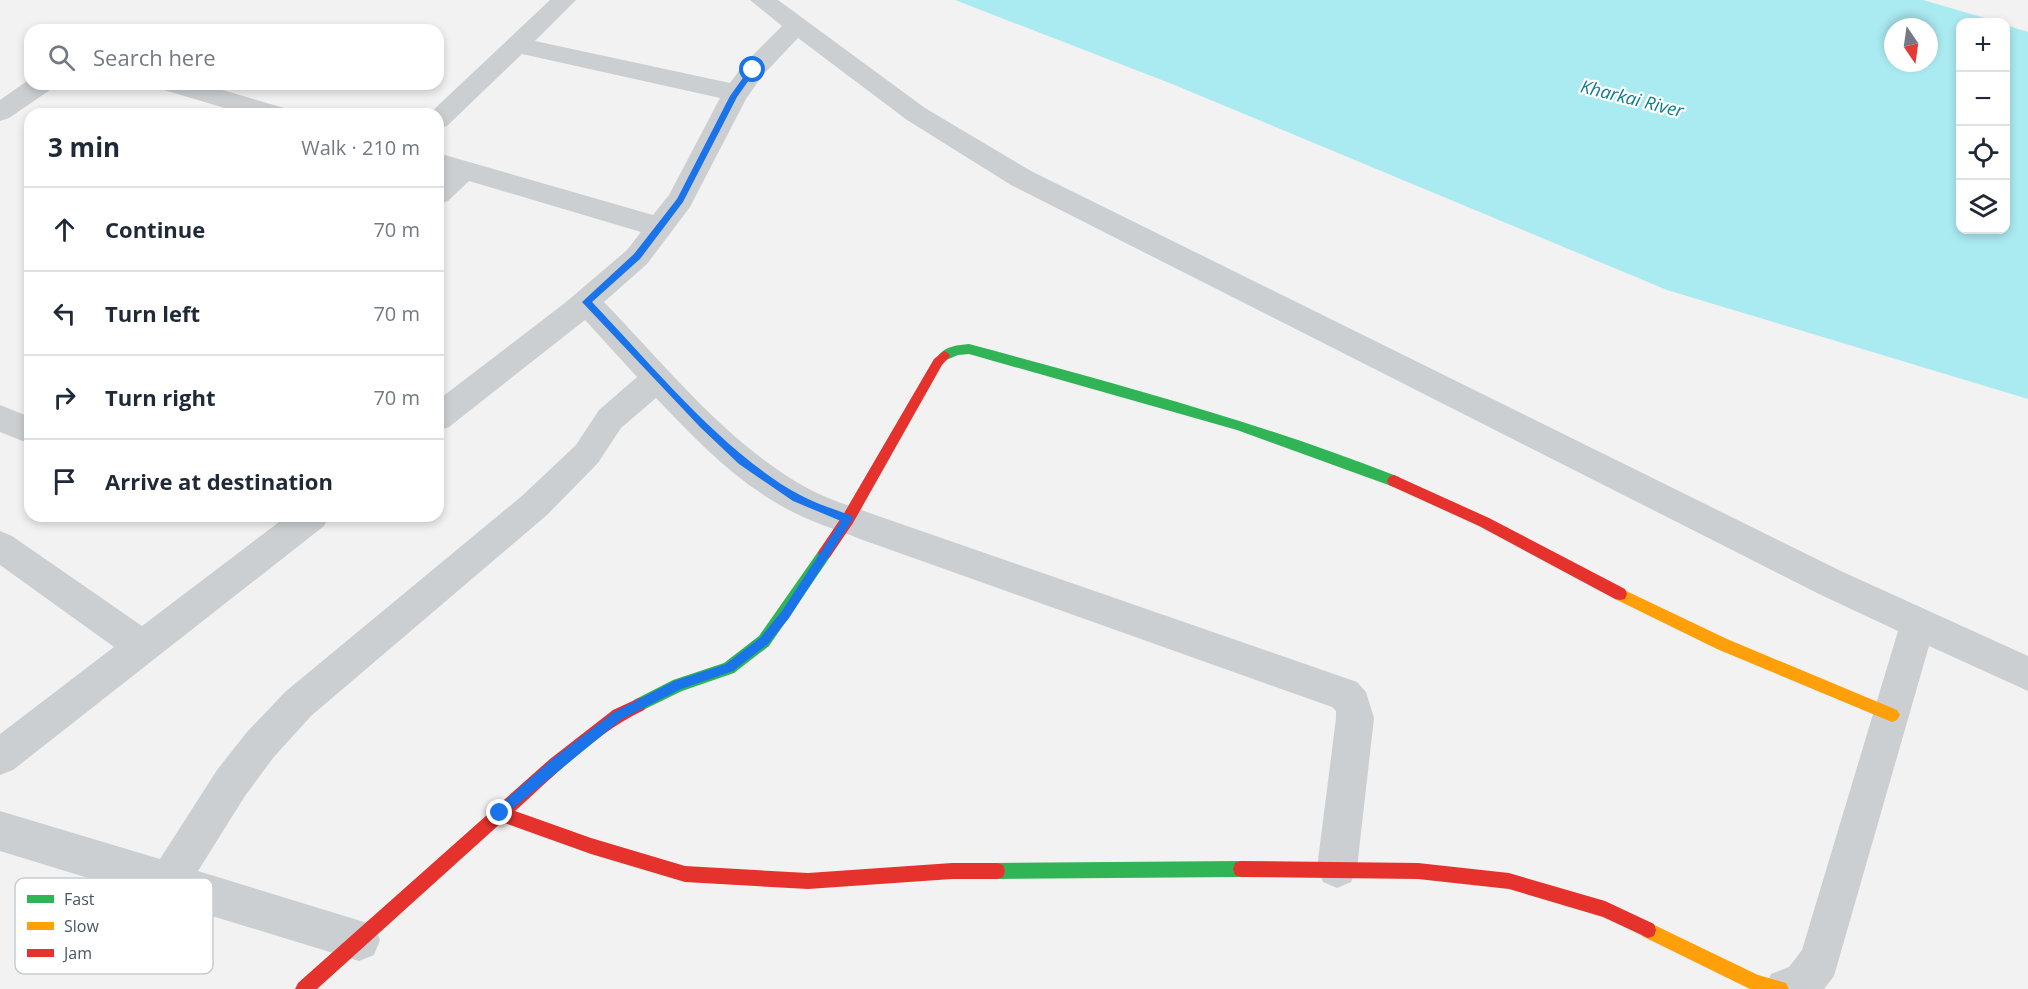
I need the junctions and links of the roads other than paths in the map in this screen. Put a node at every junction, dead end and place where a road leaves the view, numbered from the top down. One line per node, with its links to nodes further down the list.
1 (564, 0): 4 (street)
2 (762, 0): 3 (street)
3 (797, 25): 7 (street); 23 (street)
4 (517, 45): 7 (street); 10 (street)
5 (32, 90): 9 (street)
6 (193, 90): 8 (street)
7 (736, 93): 14 (street)
8 (255, 108)
9 (0, 112)
10 (444, 114)
11 (444, 164): 12 (street)
12 (464, 170): 13 (street); 14 (street)
13 (444, 188)
14 (659, 227): 15 (street)
15 (586, 302): 16 (street); 17 (street)
16 (659, 378): 20 (street); 32 (street)
17 (444, 413)
18 (0, 418): 19 (street)
19 (24, 428)
20 (848, 519): 26 (street); 28 (street); 30 (street)
21 (304, 522): 24 (street)
22 (0, 546): 24 (street)
23 (1918, 624): 25 (street); 26 (street)
24 (143, 647): 27 (street)
25 (2028, 674)
26 (1892, 715): 37 (street)
27 (0, 757)
28 (500, 813): 30 (street); 34 (street)
29 (0, 831): 31 (street)
30 (1337, 868): 36 (street)
31 (152, 878)
32 (171, 878)
33 (213, 896): 34 (street)
34 (359, 940): 35 (street)
35 (304, 989)
36 (1780, 989)
37 (1786, 989)

